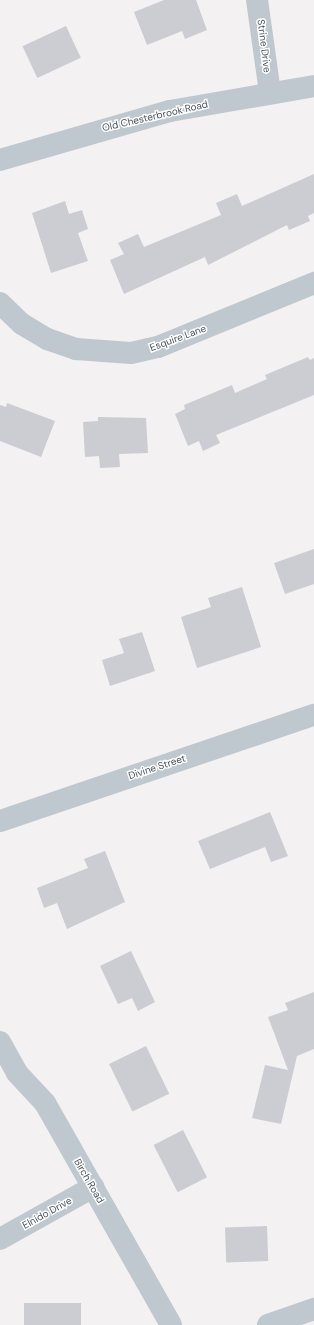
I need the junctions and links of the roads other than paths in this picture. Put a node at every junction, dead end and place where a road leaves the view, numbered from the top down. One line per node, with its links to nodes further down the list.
1 (257, 0): 3 (street, Strine Drive)
2 (314, 86): 3 (street, Old Chesterbrook Road)
3 (270, 93): 4 (street, Old Chesterbrook Road)
4 (0, 160)
5 (314, 283): 6 (street, Esquire Lane)
6 (0, 303)
7 (314, 716): 8 (street, Divine Street)
8 (0, 821)
9 (0, 1042): 10 (street, Birch Road)
10 (93, 1187): 11 (street, Elnido Drive); 13 (street, Birch Road)
11 (0, 1240)
12 (314, 1309): 14 (street)
13 (171, 1325)
14 (268, 1325)

